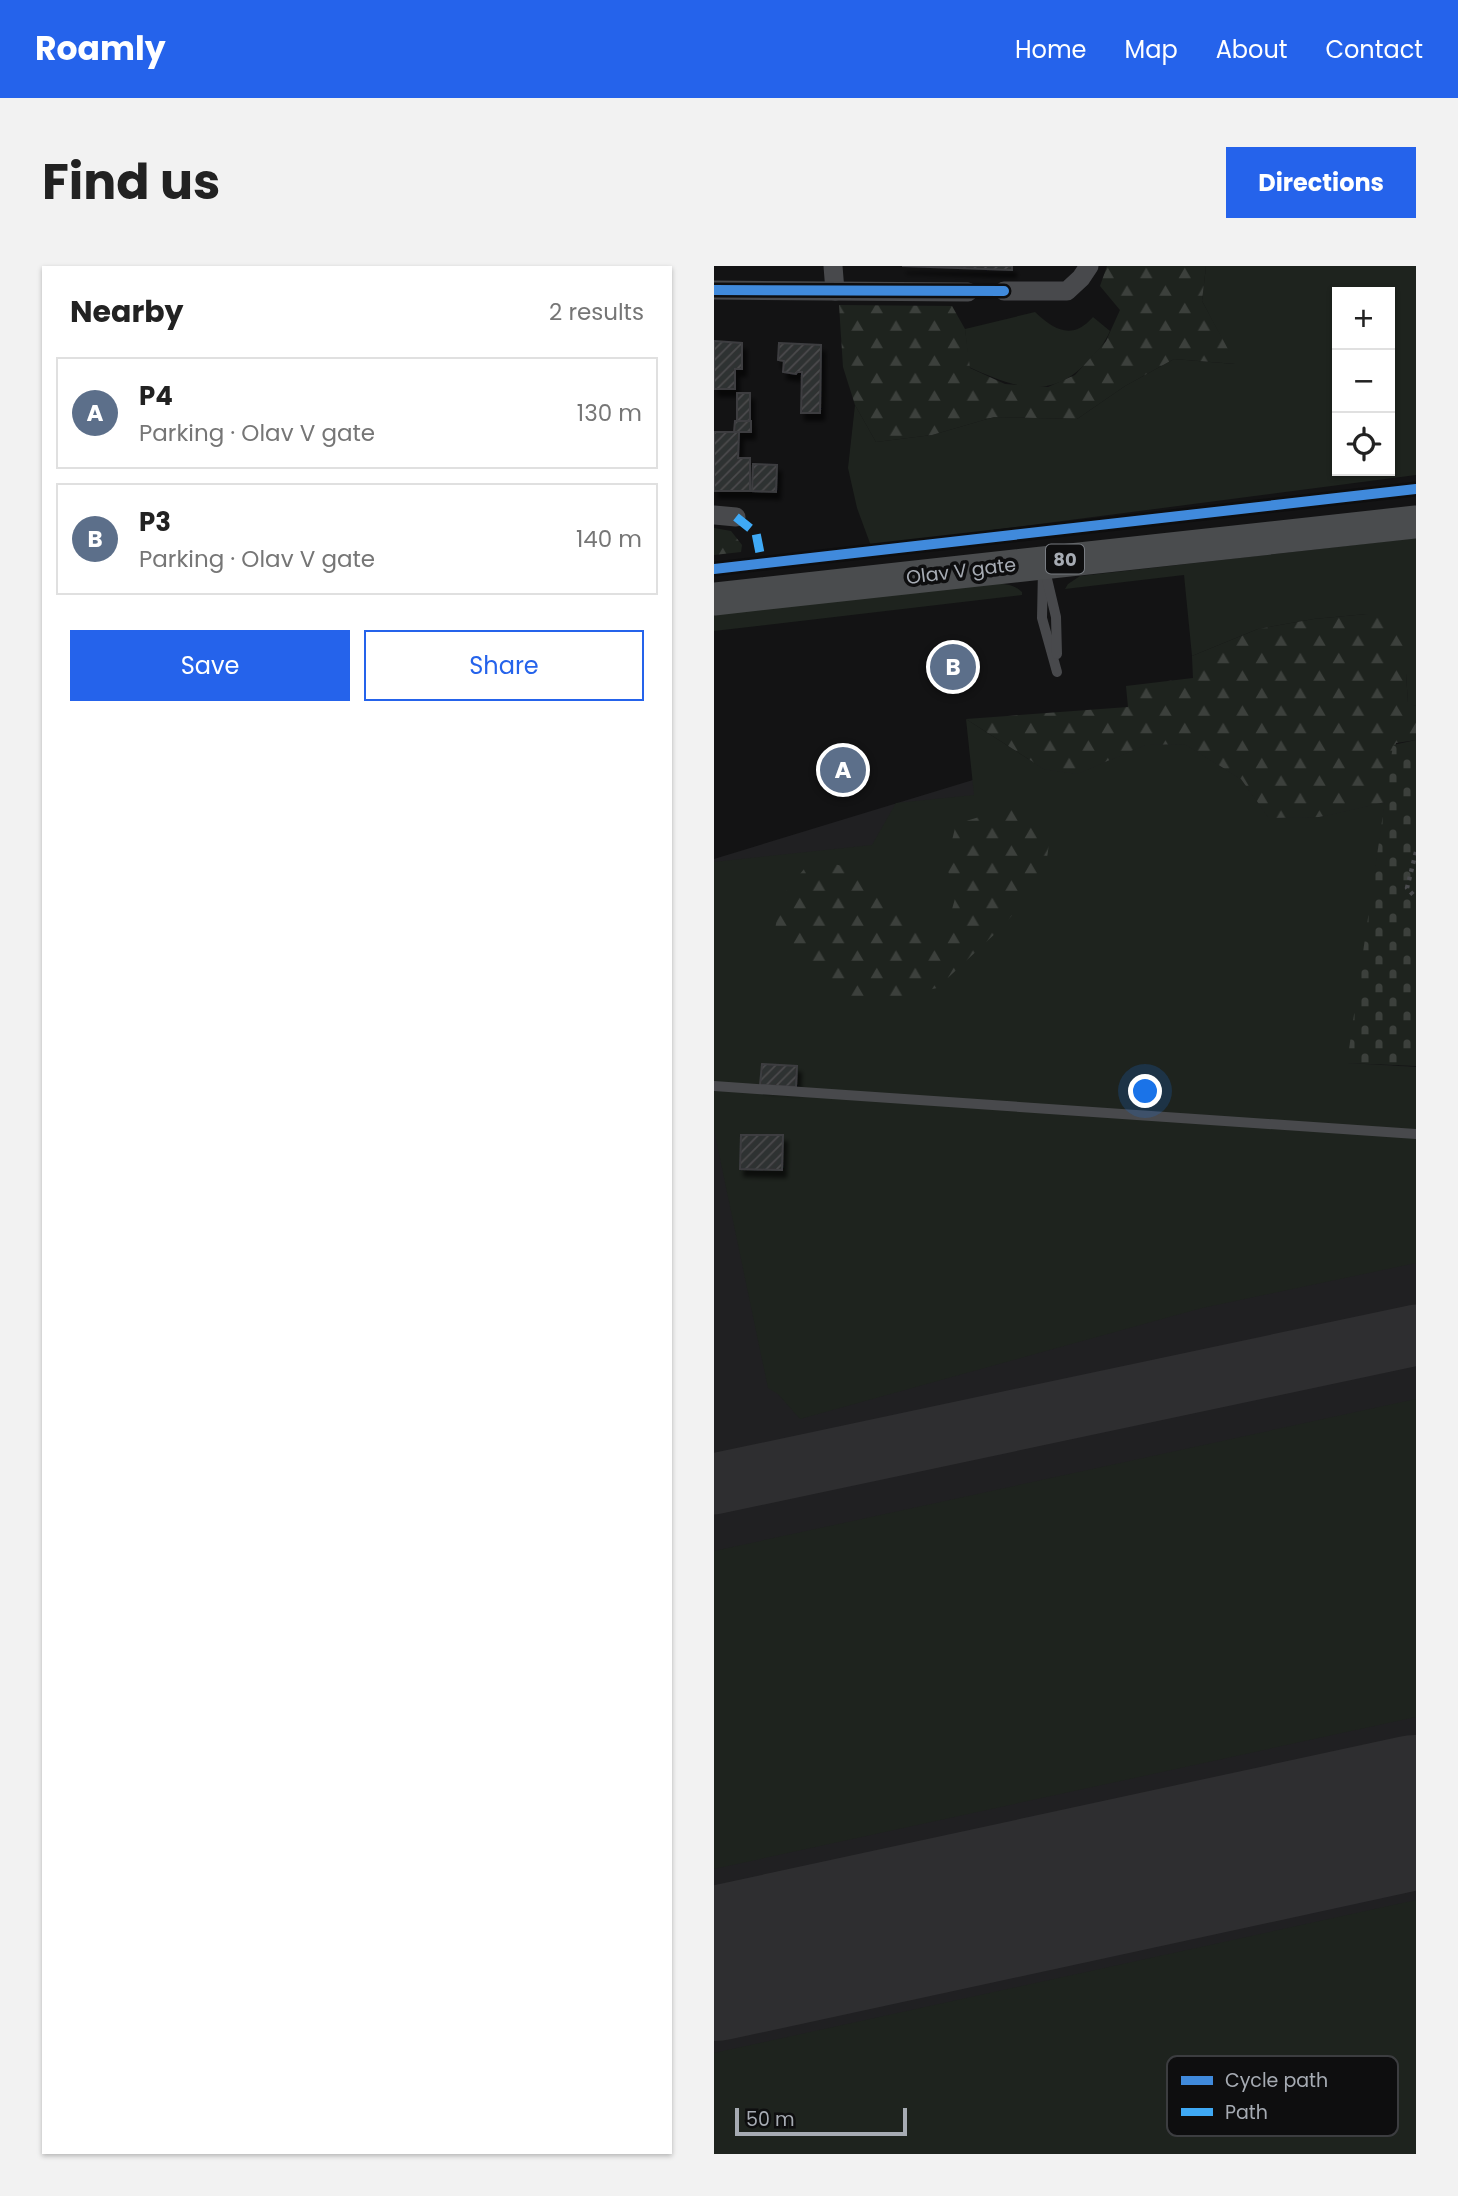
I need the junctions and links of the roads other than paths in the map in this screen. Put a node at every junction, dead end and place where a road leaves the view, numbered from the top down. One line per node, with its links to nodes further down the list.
1 (833, 266): 4 (street)
2 (1089, 266): 5 (street)
3 (714, 290): 4 (street)
4 (835, 291): 6 (street)
5 (1004, 291)
6 (968, 292)
7 (714, 515): 8 (street)
8 (736, 517)
9 (1416, 522): 10 (highway, Olav V gate / 80)
10 (1043, 562): 10 (lane); 11 (highway, Olav V gate / 80)
11 (714, 599)
12 (714, 1086): 13 (lane)
13 (1416, 1134)

